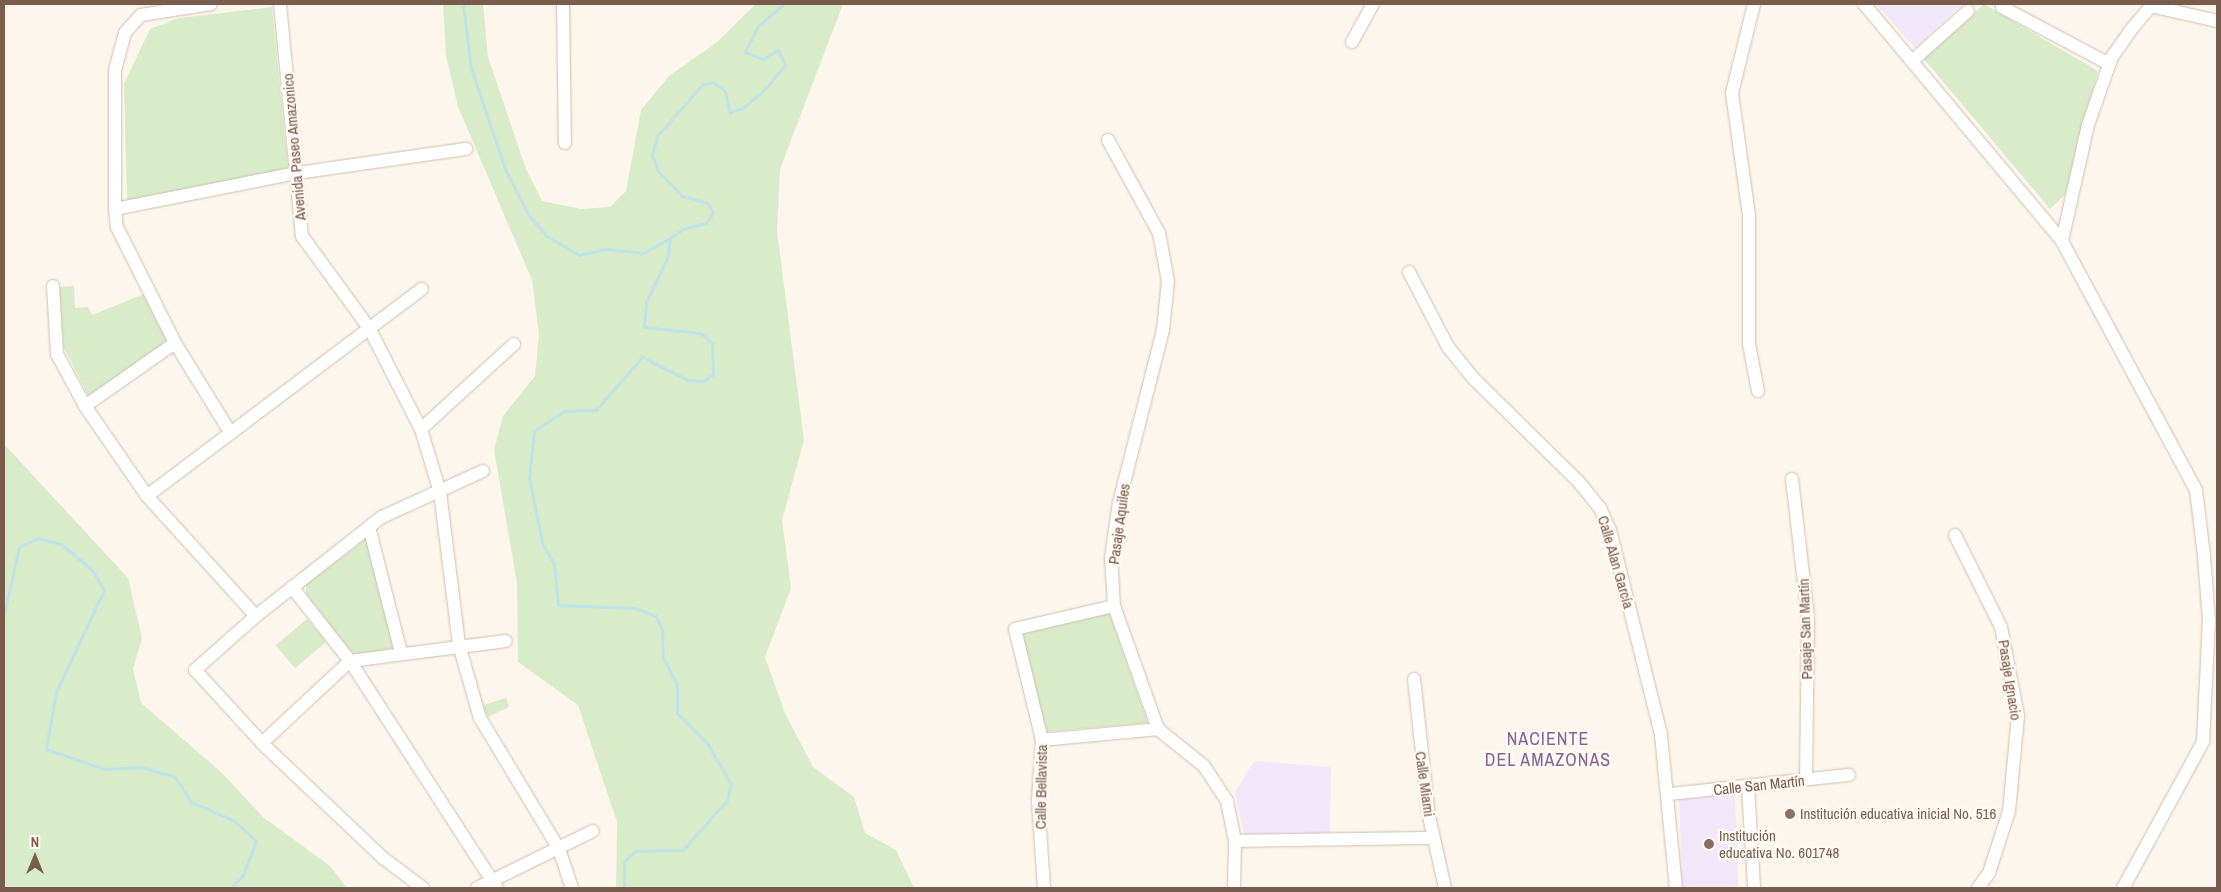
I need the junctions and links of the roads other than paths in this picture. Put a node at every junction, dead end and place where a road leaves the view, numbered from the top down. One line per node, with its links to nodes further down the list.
1 (211, 4): 18 (street)
2 (280, 4): 17 (street, Avenida Paseo Amazonico)
3 (564, 4): 15 (street)
4 (1372, 4): 11 (street)
5 (1754, 4): 26 (street)
6 (1864, 4): 12 (street)
7 (2151, 5): 10 (street); 13 (street)
8 (2002, 7): 13 (street)
9 (1968, 11): 12 (street)
10 (2217, 21)
11 (1352, 42)
12 (1912, 61): 19 (street)
13 (2109, 64): 19 (street)
14 (1108, 140): 37 (street, Pasaje Aquiles)
15 (565, 143)
16 (466, 149): 17 (street)
17 (297, 173): 18 (street); 23 (street, Avenida Paseo Amazonico)
18 (115, 209): 24 (street)
19 (2062, 241): 65 (street)
20 (1409, 272): 50 (street, Calle Alan García)
21 (53, 286): 27 (street)
22 (422, 289): 23 (street)
23 (369, 328): 28 (street, Avenida Paseo Amazonico); 29 (street)
24 (175, 343): 27 (street); 29 (street)
25 (514, 344): 28 (street)
26 (1758, 391)
27 (85, 406): 33 (street)
28 (421, 429): 32 (street, Avenida Paseo Amazonico)
29 (230, 432): 33 (street)
30 (482, 470): 32 (street)
31 (1792, 479): 48 (street, Pasaje San Martín)
32 (440, 492): 34 (street); 40 (street, Avenida Paseo Amazonico)
33 (147, 496): 38 (street)
34 (369, 527): 36 (street); 41 (street)
35 (1955, 535): 64 (street, Pasaje Ignacio)
36 (292, 587): 38 (street); 42 (street)
37 (1114, 606): 44 (street, Pasaje Aquiles); 45 (street, Calle Bellavista)
38 (256, 616): 46 (street)
39 (506, 641): 40 (street)
40 (459, 645): 41 (street); 54 (street, Avenida Paseo Amazonico)
41 (401, 653): 42 (street)
42 (350, 661): 46 (street); 55 (street)
43 (1414, 679): 52 (street, Calle Miami)
44 (1158, 729): 45 (street); 53 (street)
45 (1042, 740): 59 (street, Calle Bellavista)
46 (262, 743): 56 (street)
47 (1850, 775): 48 (street, Calle San Martín)
48 (1806, 780): 49 (street, Calle San Martín)
49 (1748, 786): 50 (street, Calle San Martín); 63 (street)
50 (1670, 794): 62 (street, Calle Alan García)
51 (593, 832): 54 (street)
52 (1432, 838): 53 (street); 61 (street, Calle Miami)
53 (1235, 842): 60 (street)
54 (559, 849): 55 (street); 58 (street, Avenida Paseo Amazonico)
55 (495, 884): 57 (street)
56 (423, 888)
57 (476, 888)
58 (572, 888)
59 (1044, 888)
60 (1234, 888)
61 (1445, 888)
62 (1676, 888)
63 (1754, 888)
64 (1978, 888)
65 (2123, 888)

